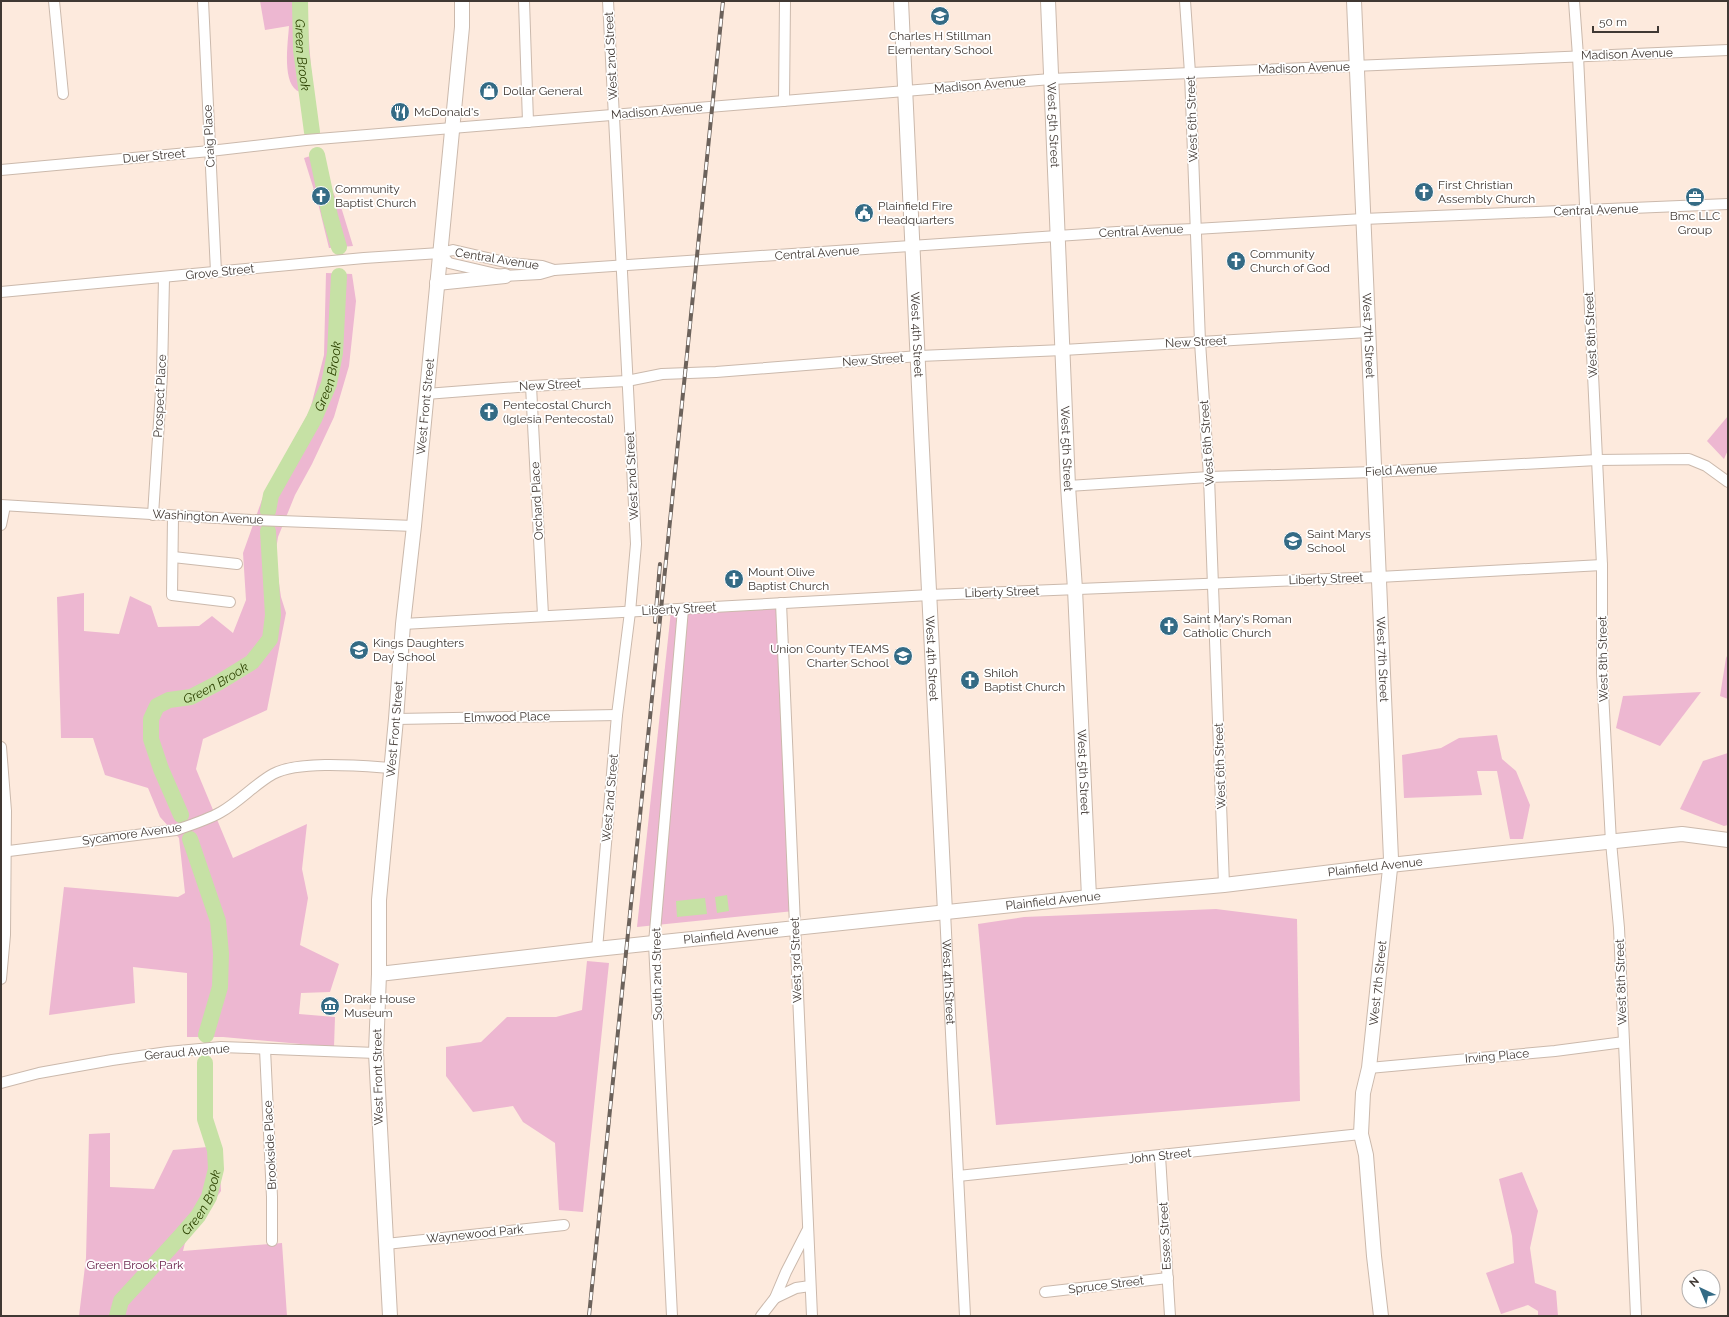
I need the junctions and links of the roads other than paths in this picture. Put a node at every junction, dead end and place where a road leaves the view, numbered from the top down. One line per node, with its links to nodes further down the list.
1 (54, 1): 18 (street)
2 (203, 1): 24 (street, Craig Place)
3 (462, 1): 22 (street, West Front Street)
4 (524, 1): 21 (street)
5 (608, 1): 20 (street, West 2nd Street)
6 (785, 1): 19 (street)
7 (901, 1): 17 (street, West 4th Street)
8 (1048, 1): 16 (street, West 5th Street)
9 (1185, 1): 15 (street, West 6th Street)
10 (1354, 1): 14 (street, West 7th Street)
11 (1574, 1): 13 (street, West 8th Street)
12 (1728, 50): 13 (street, Madison Avenue)
13 (1578, 56): 14 (street, Madison Avenue); 27 (street, West 8th Street)
14 (1357, 66): 15 (street, Madison Avenue); 28 (street, West 7th Street)
15 (1190, 73): 16 (street, Madison Avenue); 29 (street, West 6th Street)
16 (1051, 79): 17 (street, Madison Avenue); 30 (street, West 5th Street)
17 (905, 91): 19 (street, Madison Avenue); 31 (street, West 4th Street)
18 (63, 94)
19 (784, 101): 20 (street, Madison Avenue)
20 (614, 115): 21 (street, Madison Avenue); 33 (street, West 2nd Street)
21 (528, 122): 22 (street, Madison Avenue)
22 (452, 128): 23 (street, Madison Avenue); 32 (street, West Front Street)
23 (306, 140): 24 (street, Duer Street)
24 (210, 151): 25 (street, Duer Street); 35 (street, Craig Place)
25 (1, 170)
26 (1728, 204): 27 (street, Central Avenue)
27 (1586, 210): 28 (street, Central Avenue); 47 (street, West 8th Street)
28 (1363, 219): 29 (street, Central Avenue); 40 (street, West 7th Street)
29 (1195, 229): 30 (street, Central Avenue); 41 (street, West 6th Street)
30 (1057, 236): 31 (street, Central Avenue); 42 (street, West 5th Street)
31 (913, 246): 33 (street, Central Avenue); 43 (street, West 4th Street)
32 (440, 253): 34 (street, Central Avenue); 35 (street, Grove Street); 36 (street, Central Avenue); 38 (street, West Front Street)
33 (621, 266): 34 (street, Central Avenue); 44 (street, West 2nd Street)
34 (554, 270): 36 (street, Central Avenue)
35 (216, 272): 37 (street, Grove Street)
36 (505, 276): 38 (street)
37 (164, 278): 39 (street, Grove Street); 53 (street, Prospect Place)
38 (437, 283): 46 (street, West Front Street)
39 (1, 292)
40 (1368, 332): 41 (street, New Street); 48 (street, West 7th Street)
41 (1200, 342): 42 (street, New Street); 49 (street, West 6th Street)
42 (1063, 350): 43 (street, New Street); 51 (street, West 5th Street)
43 (919, 356): 44 (street, New Street); 63 (street, West 4th Street)
44 (627, 381): 45 (street, New Street); 67 (street, West 2nd Street)
45 (531, 386): 46 (street, New Street); 68 (street, Orchard Place)
46 (426, 394): 56 (street, West Front Street)
47 (1597, 460): 48 (street, Field Avenue); 50 (street, Field Avenue); 59 (street, West 8th Street)
48 (1374, 472): 49 (street, Field Avenue); 60 (street, West 7th Street)
49 (1209, 477): 51 (street, Field Avenue); 61 (street, West 6th Street)
50 (1728, 482)
51 (1068, 486): 62 (street, West 5th Street)
52 (3, 506): 53 (street, Washington Avenue); 55 (street)
53 (153, 515): 54 (street, Washington Avenue)
54 (173, 516): 56 (street, Washington Avenue); 57 (street)
55 (1, 525)
56 (414, 526): 69 (street, West Front Street)
57 (173, 557): 58 (street); 64 (street)
58 (237, 564)
59 (1602, 565): 60 (street, Liberty Street); 75 (street, West 8th Street)
60 (1379, 577): 61 (street, Liberty Street); 77 (street, West 7th Street)
61 (1213, 583): 62 (street, Liberty Street); 78 (street, West 6th Street)
62 (1075, 589): 63 (street, Liberty Street); 79 (street, West 5th Street)
63 (928, 595): 65 (street, Liberty Street); 80 (street, West 4th Street)
64 (230, 602)
65 (781, 603): 66 (street, Liberty Street); 81 (street, West 3rd Street)
66 (683, 609): 67 (street, Liberty Street); 82 (street, South 2nd Street)
67 (630, 612): 68 (street, Liberty Street); 70 (street, West 2nd Street)
68 (543, 615): 69 (street, Liberty Street)
69 (403, 624): 71 (street, West Front Street)
70 (617, 715): 71 (street, Elmwood Place); 83 (street, West 2nd Street)
71 (396, 719): 73 (street, West Front Street)
72 (1, 747): 76 (street)
73 (392, 768): 76 (street, Sycamore Avenue); 84 (street, West Front Street)
74 (1728, 840): 75 (street, Plainfield Avenue)
75 (1610, 842): 77 (street, Plainfield Avenue); 86 (street, West 8th Street)
76 (3, 852): 85 (street)
77 (1390, 865): 78 (street, Plainfield Avenue); 89 (street, West 7th Street)
78 (1224, 885): 79 (street, Plainfield Avenue)
79 (1089, 897): 80 (street, Plainfield Avenue)
80 (944, 912): 81 (street, Plainfield Avenue); 93 (street, West 4th Street)
81 (795, 928): 82 (street, Plainfield Avenue); 95 (street, West 3rd Street)
82 (654, 943): 83 (street, Plainfield Avenue); 103 (street, South 2nd Street)
83 (597, 949): 84 (street, Plainfield Avenue)
84 (379, 974): 88 (street, West Front Street)
85 (1, 979)
86 (1624, 1042): 89 (street, Irving Place); 109 (street, West 8th Street)
87 (265, 1049): 88 (street, Geraud Avenue); 90 (street, Geraud Avenue); 96 (street, Brookside Place)
88 (376, 1053): 97 (street, West Front Street)
89 (1369, 1068): 91 (street, West 7th Street)
90 (1, 1083)
91 (1361, 1134): 92 (street, John Street); 108 (street, West 7th Street)
92 (1160, 1156): 93 (street, John Street); 98 (street, Essex Street)
93 (958, 1176): 106 (street, West 4th Street)
94 (564, 1224): 97 (street, Waynewood Park)
95 (807, 1231): 99 (street, West 3rd Street); 101 (street)
96 (272, 1241)
97 (386, 1244): 102 (street, West Front Street)
98 (1168, 1278): 100 (street, Spruce Street); 107 (street, Essex Street)
99 (810, 1286): 101 (street); 105 (street, West 3rd Street)
100 (1045, 1292)
101 (776, 1298): 104 (street)
102 (390, 1316)
103 (672, 1316)
104 (761, 1316)
105 (812, 1316)
106 (965, 1316)
107 (1170, 1316)
108 (1381, 1316)
109 (1636, 1316)

